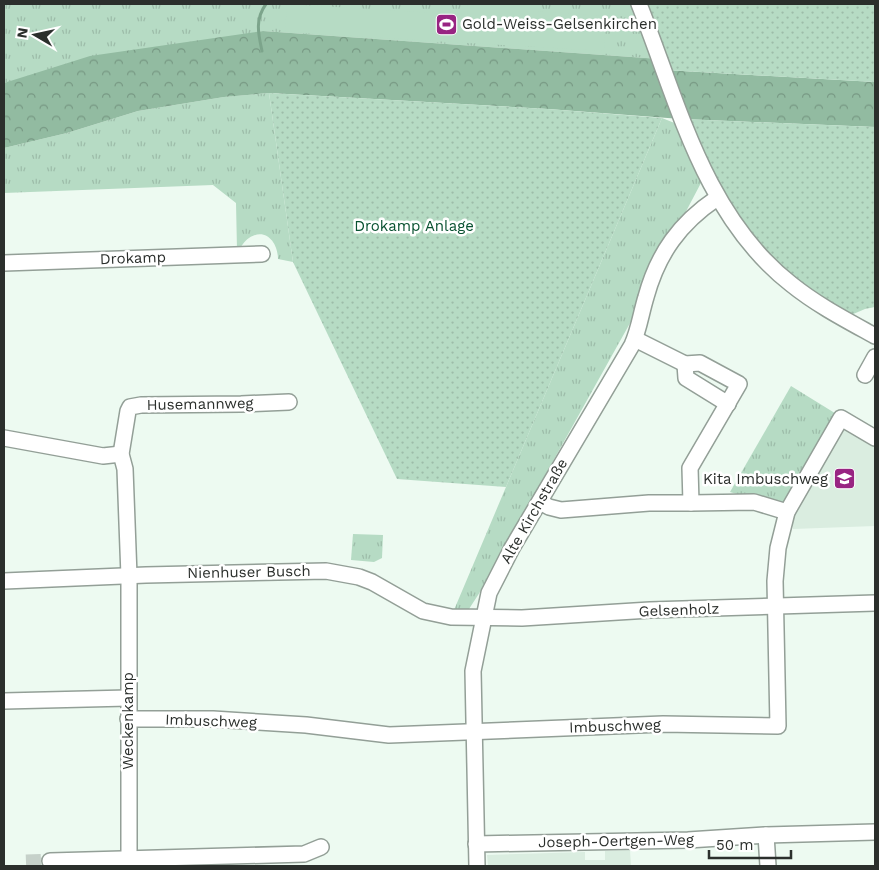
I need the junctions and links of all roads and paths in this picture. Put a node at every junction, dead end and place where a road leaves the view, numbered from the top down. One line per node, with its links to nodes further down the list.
1 (639, 4): 2 (street)
2 (717, 198): 5 (street); 6 (street, Alte Kirchstraße)
3 (262, 254): 4 (street, Drokamp)
4 (4, 263)
5 (875, 336)
6 (635, 339): 8 (street); 15 (street, Alte Kirchstraße)
7 (875, 357): 9 (street)
8 (685, 364): 11 (street); 11 (street)
9 (865, 375)
10 (289, 402): 14 (street, Husemannweg)
11 (728, 404): 16 (street)
12 (4, 438): 14 (street)
13 (875, 438): 17 (street, Imbuschweg)
14 (121, 454): 18 (street, Husemannweg)
15 (540, 502): 16 (street); 22 (street, Alte Kirchstraße)
16 (691, 503): 17 (street)
17 (788, 512): 21 (street, Imbuschweg)
18 (129, 576): 19 (street, Nienhuser Busch); 22 (street, Nienhuser Busch); 23 (street, Weckenkamp)
19 (4, 580)
20 (875, 603): 21 (street, Gelsenholz)
21 (775, 607): 22 (street, Gelsenholz); 26 (street, Imbuschweg)
22 (484, 617): 26 (street, Alte Kirchstraße)
23 (128, 698): 24 (street); 25 (street, Weckenkamp)
24 (4, 701)
25 (128, 719): 26 (street, Imbuschweg); 32 (street, Weckenkamp)
26 (474, 730): 29 (street, Alte Kirchstraße)
27 (875, 832): 28 (street, Joseph-Oertgen-Weg)
28 (766, 835): 29 (street, Joseph-Oertgen-Weg); 34 (street)
29 (476, 844): 33 (street, Alte Kirchstraße)
30 (321, 847): 32 (street)
31 (50, 861): 32 (street)
32 (128, 863)
33 (477, 866)
34 (768, 866)

